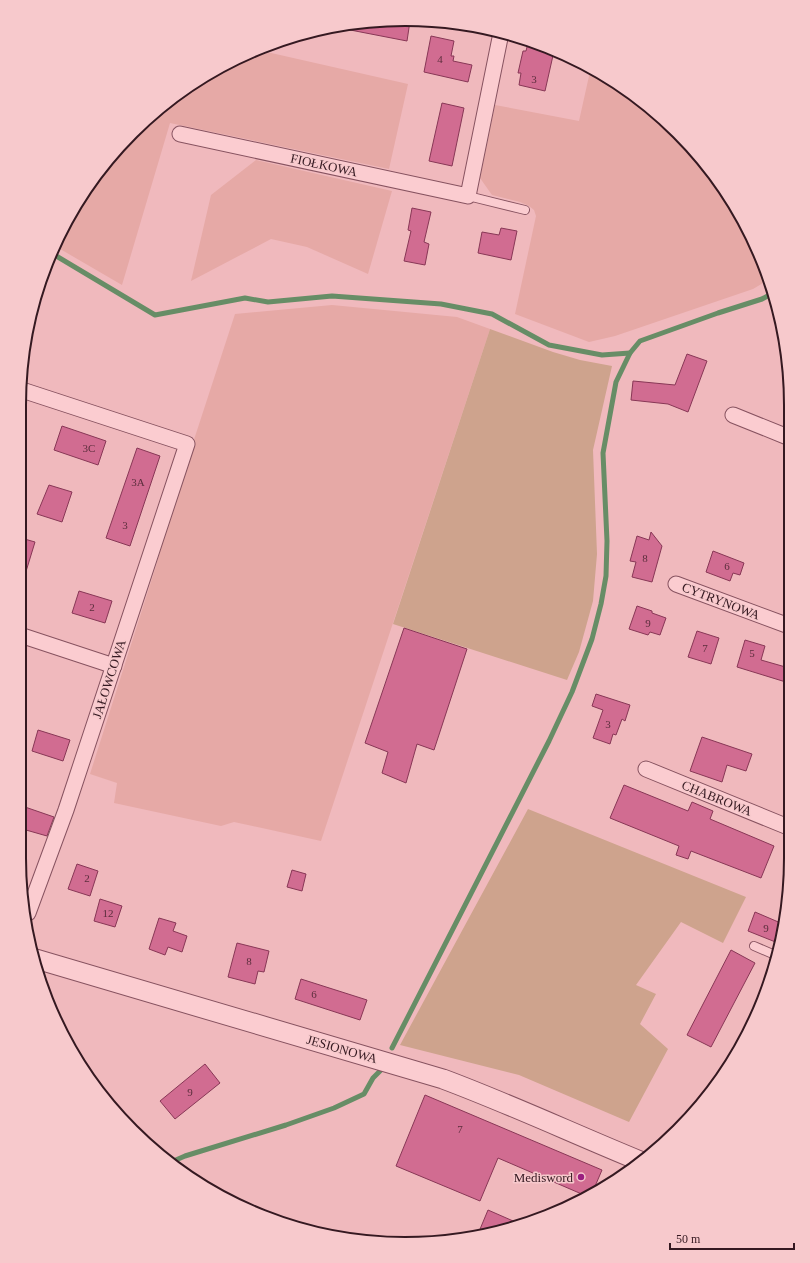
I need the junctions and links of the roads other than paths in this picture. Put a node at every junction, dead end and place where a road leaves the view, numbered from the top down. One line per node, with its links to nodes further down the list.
1 (500, 38): 3 (street)
2 (180, 134): 3 (street, FIOŁKOWA)
3 (468, 196): 4 (lane, FIOŁKOWA)
4 (525, 210)
5 (27, 391): 11 (street, JAŁOWCOWA)
6 (733, 415): 7 (street)
7 (784, 436)
8 (676, 584): 9 (street, CYTRYNOWA)
9 (784, 624)
10 (26, 637): 11 (street)
11 (114, 666): 14 (street, JAŁOWCOWA)
12 (646, 769): 13 (street, CHABROWA)
13 (784, 825)
14 (29, 909)
15 (754, 946): 16 (lane)
16 (772, 954)
17 (40, 960): 18 (street, JESIONOWA)
18 (637, 1159)

